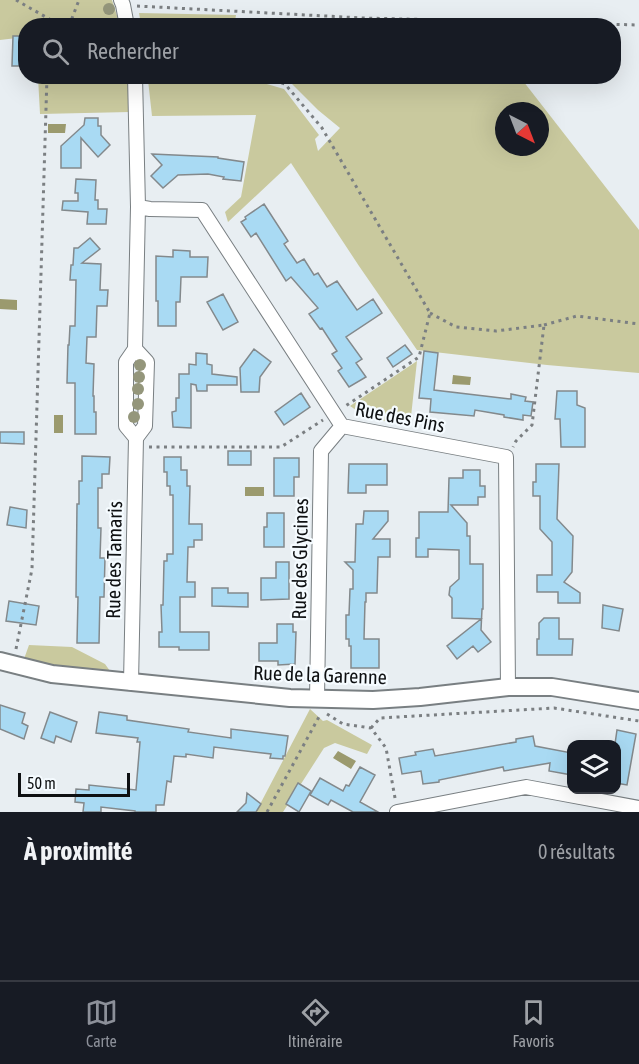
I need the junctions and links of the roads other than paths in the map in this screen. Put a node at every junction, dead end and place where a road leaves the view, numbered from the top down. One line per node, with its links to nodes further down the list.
1 (122, 3): 2 (street)
2 (125, 18)
3 (135, 84): 4 (street, Rue des Tamaris)
4 (138, 207): 5 (street, Rue des Tamaris); 6 (street, Rue des Pins)
5 (135, 349): 7 (street, Rue des Tamaris); 7 (street, Rue des Tamaris)
6 (342, 426): 10 (street, Rue des Pins); 11 (street, Rue des Glycines)
7 (136, 442): 9 (street, Rue des Tamaris)
8 (6, 663): 9 (street, Rue de la Garenne)
9 (131, 683): 11 (street, Rue de la Garenne)
10 (508, 687): 11 (street, Rue de la Garenne); 12 (street, Rue de la Garenne)
11 (317, 699)
12 (639, 701)
13 (639, 808): 14 (street)
14 (397, 812)

